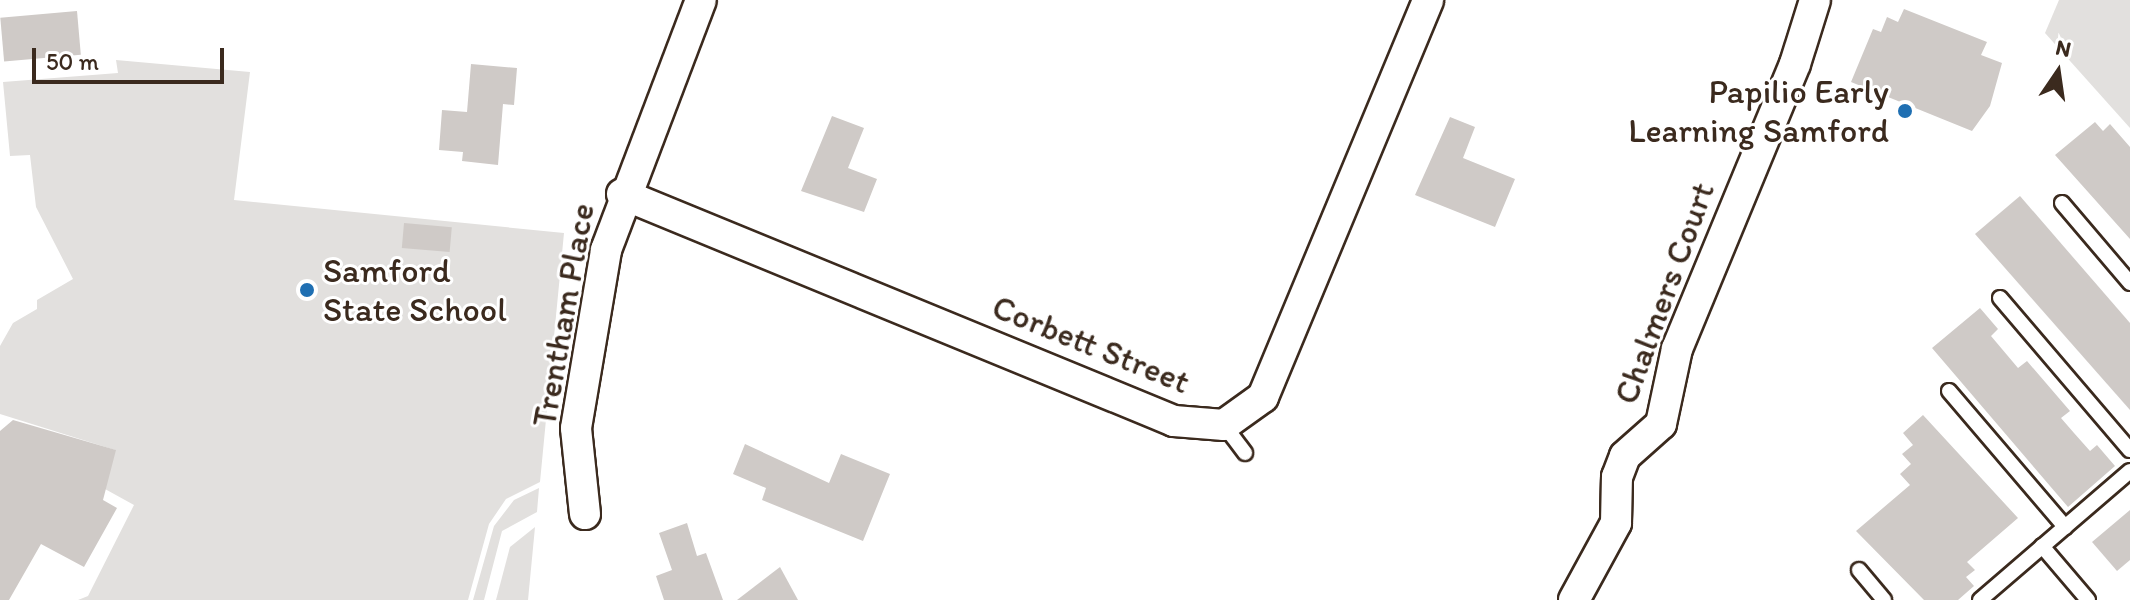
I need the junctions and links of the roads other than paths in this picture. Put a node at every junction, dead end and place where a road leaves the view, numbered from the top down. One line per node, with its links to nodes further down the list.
1 (701, 0): 4 (street, Trentham Place)
2 (1428, 0): 9 (street, Corbett Street)
3 (1815, 0): 17 (street, Chalmers Court)
4 (622, 194): 9 (street, Corbett Street); 13 (street, Trentham Place)
5 (2062, 203): 6 (lane)
6 (2130, 283)
7 (2000, 298): 10 (lane)
8 (1949, 391): 14 (lane)
9 (1224, 425): 11 (lane)
10 (2130, 450)
11 (1245, 453)
12 (2130, 471): 14 (lane)
13 (585, 514)
14 (2065, 527): 15 (lane)
15 (2042, 546): 19 (lane); 20 (lane)
16 (1859, 570): 18 (lane)
17 (1574, 600)
18 (1884, 600)
19 (1980, 600)
20 (2088, 600)

